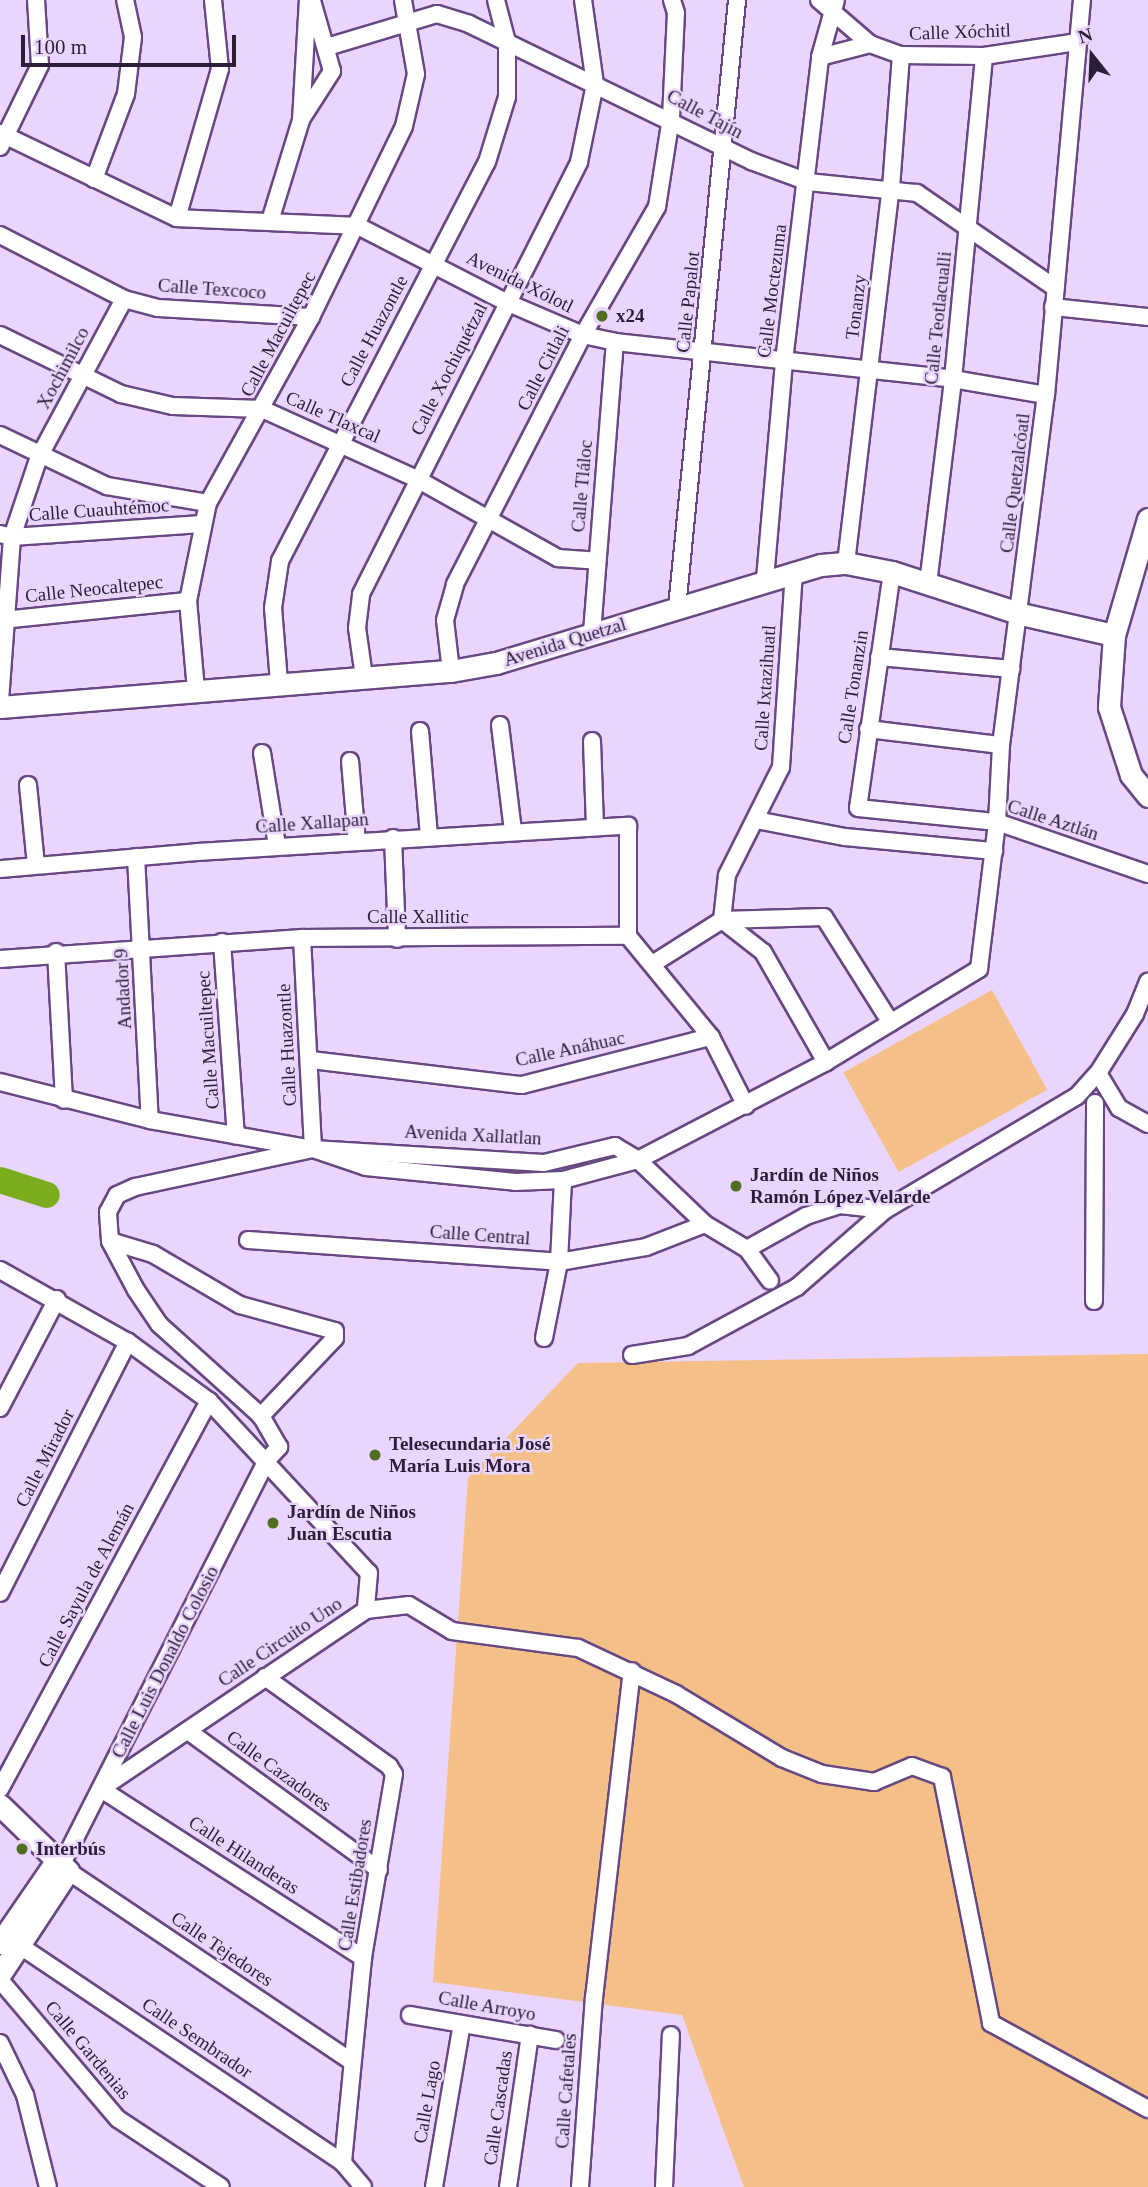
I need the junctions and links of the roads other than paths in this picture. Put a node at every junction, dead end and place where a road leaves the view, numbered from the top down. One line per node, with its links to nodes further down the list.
1 (36, 0): 23 (street)
2 (125, 0): 25 (street)
3 (213, 0): 28 (street)
4 (310, 0): 16 (street); 22 (street)
5 (403, 0): 12 (street, Calle Macuiltepec)
6 (496, 0): 13 (street, Calle Huazontle)
7 (583, 0): 20 (street, Calle Xochiquétzal)
8 (672, 0): 21 (street, Calle Citlali)
9 (737, 0): 24 (street, Calle Papalot)
10 (1082, 0): 14 (street, Calle Quetzalcóatl)
11 (829, 3): 15 (street, Calle Xóchitl); 19 (street, Calle Moctezuma)
12 (409, 19): 13 (street, Calle Tajín); 16 (street, Calle Tajín); 30 (street, Calle Macuiltepec)
13 (507, 42): 20 (street, Calle Tajín); 33 (street, Calle Huazontle)
14 (1079, 43): 18 (street, Calle Xóchitl); 34 (street, Calle Quetzalcóatl)
15 (870, 44): 17 (street, Calle Xóchitl); 19 (street)
16 (327, 47): 22 (street)
17 (901, 55): 18 (street, Calle Xóchitl); 27 (street, Tonanzy)
18 (984, 56): 31 (street, Calle Teotlacualli)
19 (820, 57): 26 (street, Calle Moctezuma)
20 (595, 84): 21 (street, Calle Tajín); 36 (street, Calle Xochiquétzal)
21 (671, 118): 24 (street, Calle Tajín); 41 (street, Calle Citlali)
22 (301, 120): 29 (street)
23 (2, 139): 25 (street, Avenida Xólotl)
24 (725, 149): 26 (street, Calle Tajín); 43 (street, Calle Papalot)
25 (94, 179): 28 (street, Avenida Xólotl)
26 (808, 182): 27 (street, Calle Tajín); 44 (street, Calle Moctezuma)
27 (891, 188): 31 (street, Calle Tajín); 45 (street, Tonanzy)
28 (177, 218): 29 (street, Avenida Xólotl)
29 (270, 221): 30 (street, Avenida Xólotl)
30 (358, 226): 33 (street, Avenida Xólotl); 39 (street, Calle Macuiltepec)
31 (969, 226): 34 (street, Calle Tajín); 47 (street, Calle Teotlacualli)
32 (0, 235): 35 (street, Calle Texcoco)
33 (433, 262): 36 (street, Avenida Xólotl); 51 (street, Calle Huazontle)
34 (1055, 288): 37 (street, Calle Quetzalcóatl)
35 (124, 299): 39 (street, Calle Texcoco); 46 (street, Xochimilco)
36 (506, 302): 41 (street, Avenida Xólotl); 53 (street, Calle Xochiquétzal)
37 (1053, 307): 38 (street); 48 (street, Calle Quetzalcóatl)
38 (1147, 316)
39 (311, 317): 49 (street, Calle Macuiltepec)
40 (0, 335): 46 (street, Calle Tlaxcal)
41 (583, 335): 42 (street, Avenida Xólotl); 55 (street, Calle Citlali)
42 (615, 342): 43 (street, Avenida Xólotl); 59 (street, Calle Tláloc)
43 (704, 353): 44 (street, Avenida Xólotl); 66 (street, Calle Papalot)
44 (784, 361): 45 (street, Avenida Xólotl); 63 (street, Calle Moctezuma)
45 (870, 369): 47 (street, Avenida Xólotl); 60 (street, Tonanzy)
46 (81, 378): 49 (street, Calle Tlaxcal); 52 (street, Xochimilco)
47 (953, 379): 48 (street, Avenida Xólotl); 64 (street, Calle Teotlacualli)
48 (1046, 395): 67 (street, Calle Quetzalcóatl)
49 (262, 409): 51 (street, Calle Tlaxcal); 54 (street, Calle Macuiltepec)
50 (0, 435): 52 (street)
51 (339, 441): 53 (street, Calle Tlaxcal); 75 (street, Calle Huazontle)
52 (39, 457): 54 (street); 58 (street, Xochimilco)
53 (417, 479): 55 (street, Calle Tlaxcal); 74 (street, Calle Xochiquétzal)
54 (208, 503): 57 (street, Calle Macuiltepec)
55 (490, 517): 59 (street, Calle Tlaxcal); 73 (street, Calle Citlali)
56 (1148, 519): 70 (street)
57 (202, 524): 58 (street, Calle Cuauhtémoc); 65 (street, Calle Macuiltepec)
58 (6, 536): 68 (street, Xochimilco)
59 (597, 561): 69 (street, Calle Tláloc)
60 (846, 563): 61 (street, Avenida Quetzal); 62 (street, Avenida Quetzal)
61 (794, 571): 63 (street, Avenida Quetzal); 88 (street, Calle Ixtazihuatl)
62 (892, 572): 64 (street, Avenida Quetzal); 71 (street, Calle Tonanzin)
63 (765, 579): 66 (street, Avenida Quetzal)
64 (928, 584): 67 (street, Avenida Quetzal)
65 (188, 601): 68 (street, Calle Neocaltepec); 76 (street, Calle Macuiltepec)
66 (677, 608): 69 (street, Avenida Quetzal)
67 (1021, 614): 70 (street, Avenida Quetzal); 72 (street, Calle Quetzalcóatl)
68 (3, 620): 77 (street, Xochimilco)
69 (592, 633): 73 (street, Avenida Quetzal)
70 (1114, 635): 86 (street)
71 (878, 657): 72 (street); 79 (street, Calle Tonanzin)
72 (1011, 669): 82 (street, Calle Quetzalcóatl)
73 (451, 671): 74 (street, Avenida Quetzal)
74 (364, 677): 75 (street, Avenida Quetzal)
75 (279, 682): 76 (street, Avenida Quetzal)
76 (196, 690): 77 (street, Avenida Quetzal)
77 (0, 704)
78 (500, 725): 91 (street)
79 (868, 729): 82 (street); 87 (street, Calle Tonanzin)
80 (420, 731): 92 (street)
81 (592, 741): 90 (street)
82 (1001, 745): 89 (street, Calle Quetzalcóatl)
83 (262, 753): 95 (street)
84 (350, 761): 94 (street)
85 (28, 785): 98 (street)
86 (1148, 796)
87 (858, 808): 89 (street, Calle Aztlán)
88 (757, 820): 96 (street); 101 (street, Calle Ixtazihuatl)
89 (997, 822): 96 (street, Calle Quetzalcóatl); 100 (street, Calle Aztlán)
90 (595, 827): 91 (street, Calle Xallapan); 102 (street, Calle Xallapan)
91 (513, 831): 92 (street, Calle Xallapan)
92 (429, 836): 93 (street, Calle Xallapan)
93 (393, 838): 94 (street, Calle Xallapan); 104 (street)
94 (357, 842): 95 (street, Calle Xallapan)
95 (277, 846): 97 (street, Calle Xallapan)
96 (994, 851): 111 (street, Calle Quetzalcóatl)
97 (136, 857): 98 (street, Calle Xallapan); 106 (street, Andador 9)
98 (36, 865): 99 (street, Calle Xallapan)
99 (0, 869)
100 (1148, 874)
101 (722, 920): 109 (street); 111 (street); 114 (street)
102 (628, 936): 104 (street, Calle Xallitic); 109 (street)
103 (302, 938): 104 (street, Calle Xallitic); 105 (street, Calle Xallitic); 113 (street, Calle Huazontle)
104 (397, 939)
105 (222, 942): 106 (street, Calle Xallitic); 124 (street, Calle Macuiltepec)
106 (142, 947): 107 (street, Calle Xallitic); 122 (street, Andador 9)
107 (56, 952): 108 (street, Calle Xallitic); 118 (street)
108 (0, 959)
109 (654, 963): 112 (street)
110 (1148, 982): 115 (street)
111 (891, 1023): 114 (street)
112 (711, 1037): 113 (street, Calle Anáhuac); 120 (street)
113 (311, 1060): 125 (street, Calle Huazontle)
114 (826, 1062): 120 (street)
115 (1098, 1073): 117 (street); 121 (street)
116 (0, 1082): 118 (street, Avenida Xallatlan)
117 (1077, 1096): 119 (street); 130 (street)
118 (64, 1101): 122 (street, Avenida Xallatlan)
119 (1095, 1103): 121 (street); 139 (street)
120 (746, 1106): 126 (street)
121 (1119, 1108): 123 (street)
122 (150, 1120): 124 (street, Avenida Xallatlan)
123 (1148, 1124)
124 (236, 1135): 125 (street, Avenida Xallatlan)
125 (313, 1149): 127 (street, Avenida Xallatlan); 129 (street); 133 (street)
126 (638, 1160): 127 (street, Avenida Xallatlan); 128 (street); 131 (street)
127 (544, 1163): 129 (street)
128 (563, 1180): 129 (street); 135 (street)
129 (539, 1181)
130 (885, 1210): 134 (street); 142 (street)
131 (705, 1224): 134 (street); 135 (street, Calle Central)
132 (248, 1240): 135 (street, Calle Central)
133 (110, 1241): 145 (street); 145 (street)
134 (747, 1249): 137 (street)
135 (559, 1262): 140 (street)
136 (0, 1270): 138 (street, Calle Circuito Uno)
137 (770, 1280)
138 (57, 1299): 141 (street, Calle Circuito Uno); 144 (street)
139 (1094, 1301)
140 (544, 1338)
141 (128, 1342): 143 (street, Calle Circuito Uno); 147 (street, Calle Mirador)
142 (632, 1355)
143 (209, 1401): 146 (street, Calle Circuito Uno); 153 (street, Calle Sayula de Alemán)
144 (0, 1408)
145 (261, 1416): 146 (street)
146 (267, 1460): 148 (street, Calle Circuito Uno); 152 (street, Calle Luis Donaldo Colosio)
147 (0, 1593)
148 (366, 1610): 149 (street); 150 (street, Calle Circuito Uno)
149 (632, 1671): 168 (street); 175 (street, Calle Cafetales)
150 (265, 1678): 151 (street, Calle Circuito Uno); 156 (street, Calle Estibadores)
151 (188, 1731): 152 (street, Calle Circuito Uno); 156 (street, Calle Cazadores)
152 (101, 1788): 155 (street, Calle Luis Donaldo Colosio); 158 (street, Calle Hilanderas)
153 (0, 1789)
154 (0, 1805): 155 (street)
155 (63, 1865): 157 (street, Calle Luis Donaldo Colosio); 167 (street, Calle Tejedores)
156 (379, 1870): 158 (street, Calle Estibadores)
157 (6, 1939): 159 (street, Calle Luis Donaldo Colosio); 169 (street, Calle Sembrador)
158 (363, 1958): 167 (street, Calle Estibadores)
159 (0, 1974)
160 (0, 1980): 172 (street, Calle Gardenias)
161 (410, 2015): 162 (street, Calle Arroyo)
162 (462, 2024): 163 (street, Calle Arroyo); 173 (street, Calle Lago)
163 (530, 2035): 165 (street, Calle Arroyo); 174 (street, Calle Cascadas)
164 (671, 2035): 176 (street)
165 (556, 2040)
166 (0, 2043): 171 (street)
167 (351, 2061): 169 (street, Calle Estibadores)
168 (1148, 2109)
169 (343, 2163): 170 (street, Calle Sembrador)
170 (362, 2184)
171 (48, 2187)
172 (220, 2187)
173 (434, 2187)
174 (508, 2187)
175 (580, 2187)
176 (664, 2187)

